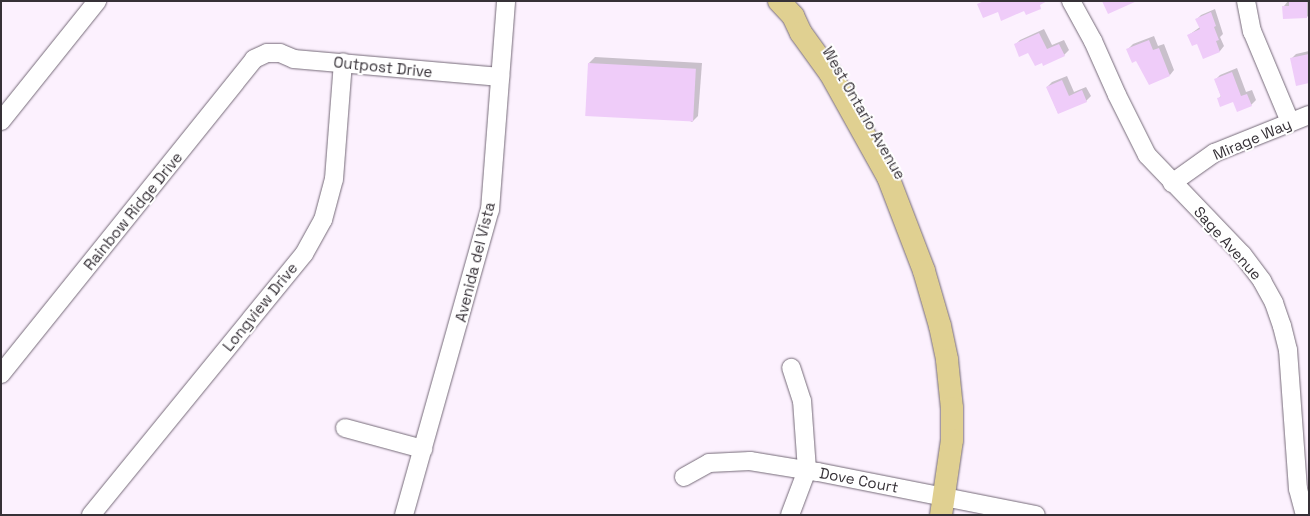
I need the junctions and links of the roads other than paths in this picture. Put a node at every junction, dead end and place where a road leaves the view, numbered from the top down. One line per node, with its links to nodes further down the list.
1 (97, 1): 10 (street)
2 (506, 1): 8 (street, Avenida del Vista)
3 (1071, 1): 12 (street, Sage Avenue)
4 (1246, 1): 11 (street)
5 (786, 9): 19 (main road, West Ontario Avenue)
6 (267, 53): 7 (street, Outpost Drive); 14 (street, Rainbow Ridge Drive)
7 (343, 62): 8 (street, Outpost Drive); 20 (street, Longview Drive)
8 (500, 78): 16 (street, Avenida del Vista)
9 (1309, 115): 11 (street, Mirage Way)
10 (1, 121)
11 (1290, 122): 12 (street, Mirage Way)
12 (1172, 183): 24 (street, Sage Avenue)
13 (791, 368): 17 (street)
14 (1, 374)
15 (345, 428): 16 (street)
16 (423, 449): 21 (street, Avenida del Vista)
17 (807, 470): 18 (street, Dove Court); 19 (street, Dove Court); 22 (street)
18 (684, 478)
19 (949, 507): 23 (street, Dove Court)
20 (91, 515)
21 (404, 515)
22 (790, 515)
23 (1036, 515)
24 (1305, 515)

